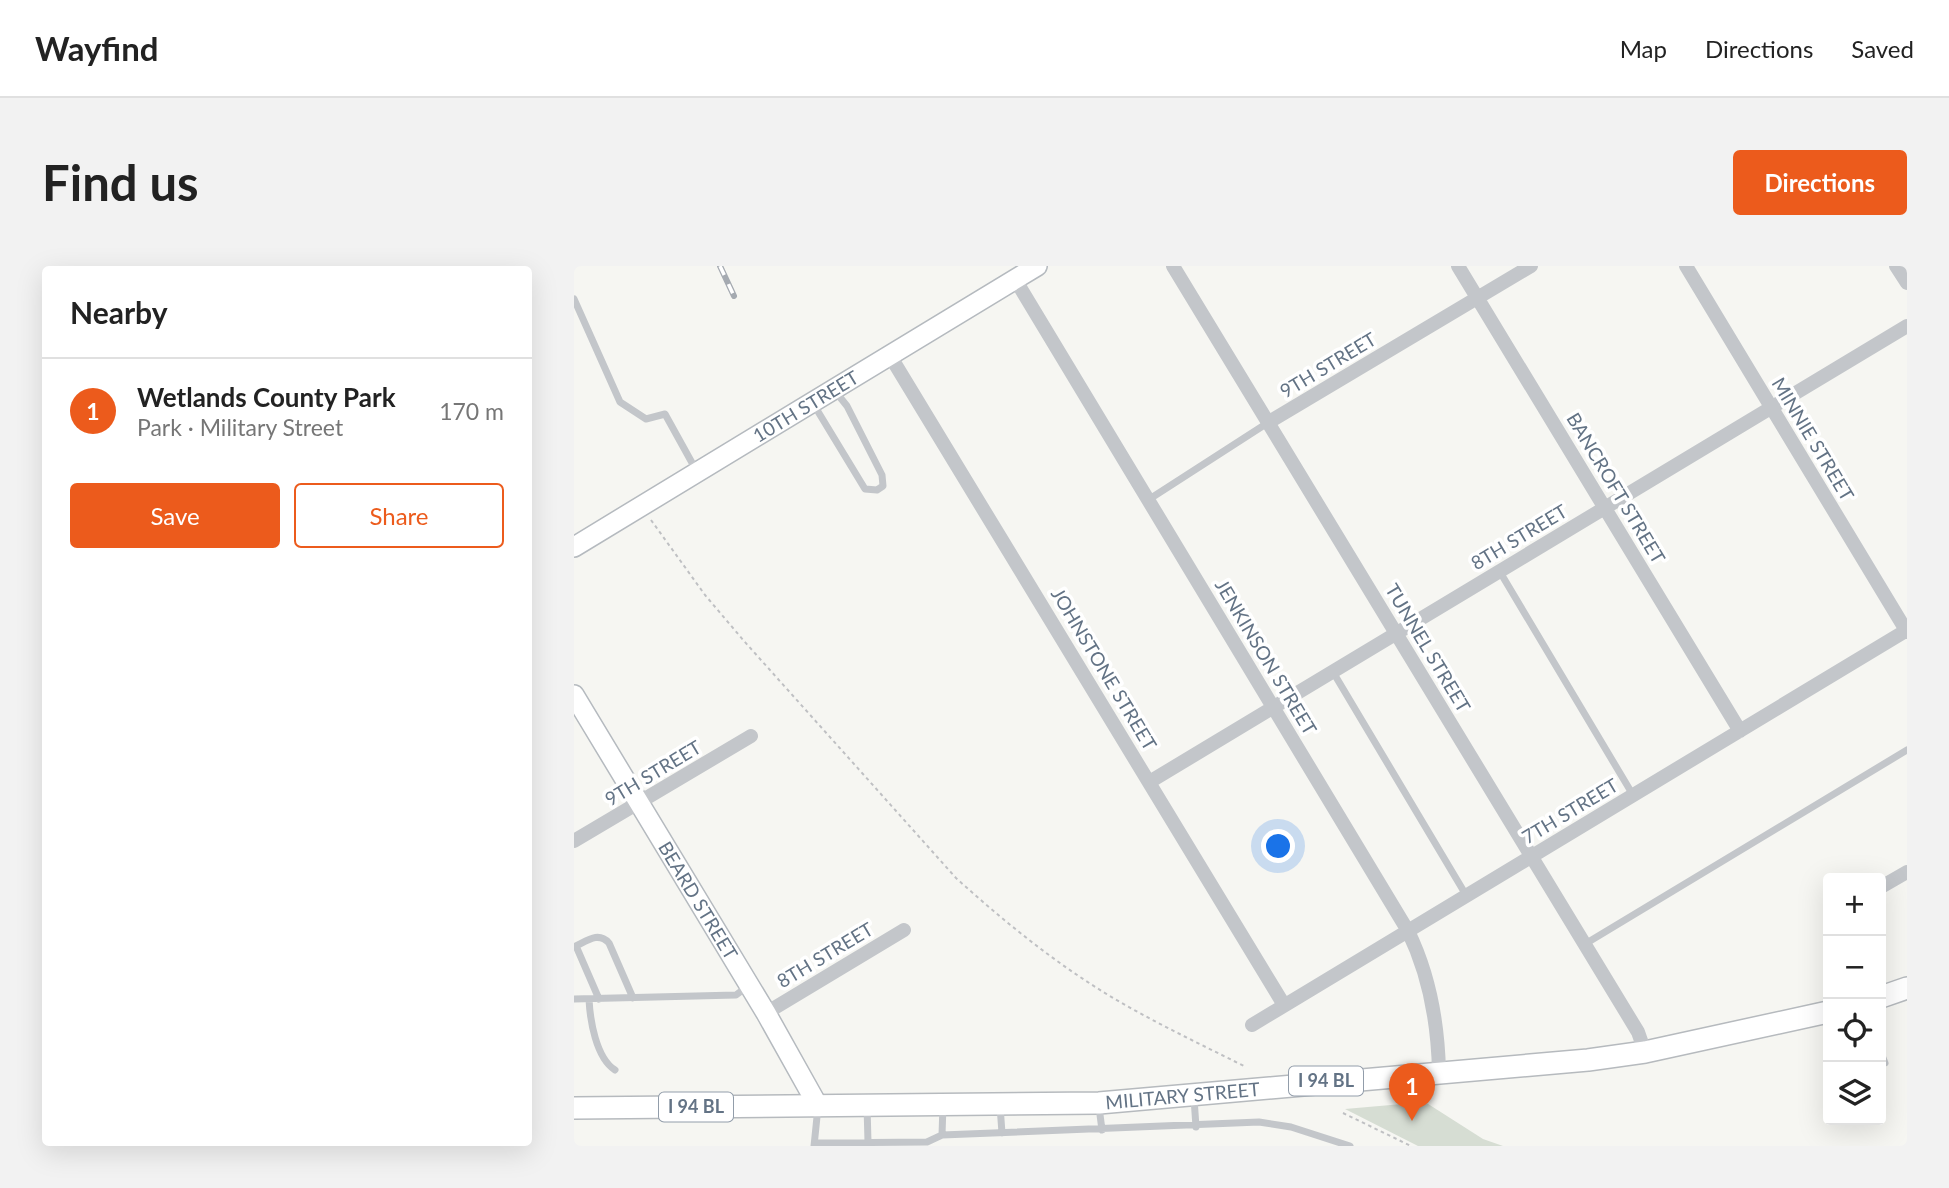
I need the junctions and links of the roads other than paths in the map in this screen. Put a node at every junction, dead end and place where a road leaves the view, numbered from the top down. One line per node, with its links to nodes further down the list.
1 (1037, 266): 7 (street, 10TH STREET)
2 (1173, 266): 16 (street, TUNNEL STREET)
3 (1458, 266): 10 (street, BANCROFT STREET)
4 (1531, 266): 10 (street, 9TH STREET)
5 (1686, 266): 15 (street, MINNIE STREET)
6 (1896, 266): 8 (street)
7 (1015, 279): 12 (street, 10TH STREET); 18 (street, JENKINSON STREET)
8 (1907, 283)
9 (574, 299): 17 (lane)
10 (1477, 299): 16 (street, 9TH STREET); 19 (street, BANCROFT STREET)
11 (1907, 326): 15 (street, 8TH STREET)
12 (889, 354): 13 (street, 10TH STREET); 30 (street, JOHNSTONE STREET)
13 (833, 388): 14 (street, 10TH STREET); 14 (lane)
14 (811, 402): 17 (street, 10TH STREET)
15 (1772, 407): 19 (street, 8TH STREET); 22 (street, MINNIE STREET)
16 (1269, 422): 18 (lane, 9TH STREET); 23 (street, TUNNEL STREET)
17 (696, 471): 20 (street, 10TH STREET)
18 (1147, 500): 26 (street, JENKINSON STREET)
19 (1606, 508): 21 (street, 8TH STREET); 27 (street, BANCROFT STREET)
20 (574, 547)
21 (1500, 572): 23 (street, 8TH STREET); 31 (lane)
22 (1907, 630): 27 (street, 7TH STREET)
23 (1396, 634): 24 (street, 8TH STREET); 34 (street, TUNNEL STREET)
24 (1333, 671): 26 (street, 8TH STREET); 37 (lane)
25 (574, 695): 32 (street, BEARD STREET)
26 (1274, 706): 30 (street, 8TH STREET); 39 (street, JENKINSON STREET)
27 (1740, 731): 31 (street, 7TH STREET)
28 (751, 736): 32 (street, 9TH STREET)
29 (1907, 750): 40 (lane)
30 (1151, 781): 49 (street, JOHNSTONE STREET)
31 (1633, 795): 34 (street, 7TH STREET)
32 (640, 804): 33 (street, 9TH STREET); 42 (street, BEARD STREET)
33 (574, 841)
34 (1532, 857): 37 (street, 7TH STREET); 40 (street, TUNNEL STREET)
35 (1907, 872): 36 (street)
36 (1886, 884)
37 (1466, 896): 39 (street, 7TH STREET)
38 (904, 930): 50 (street, 8TH STREET)
39 (1408, 931): 49 (street, 7TH STREET); 55 (street, JENKINSON STREET)
40 (1585, 944): 53 (street, TUNNEL STREET)
41 (575, 946): 45 (lane); 48 (lane)
42 (749, 985): 45 (lane); 50 (street, BEARD STREET)
43 (1907, 988): 44 (main road)
44 (1886, 995)
45 (633, 998): 48 (lane)
46 (574, 999): 47 (lane)
47 (589, 999): 48 (lane); 54 (lane)
48 (598, 999)
49 (1284, 1005): 52 (street, 7TH STREET)
50 (766, 1013): 61 (street, BEARD STREET)
51 (1823, 1013): 53 (main road, MILITARY STREET / I 94 BL)
52 (1252, 1025)
53 (1645, 1052): 55 (main road, MILITARY STREET / I 94 BL)
54 (615, 1070)
55 (1439, 1072): 56 (main road, MILITARY STREET / I 94 BL)
56 (1194, 1093): 57 (main road, MILITARY STREET / I 94 BL); 63 (lane)
57 (1099, 1103): 58 (main road, MILITARY STREET / I 94 BL); 64 (lane)
58 (1000, 1104): 60 (main road, MILITARY STREET / I 94 BL); 65 (lane)
59 (867, 1105): 60 (main road, MILITARY STREET / I 94 BL); 61 (main road, MILITARY STREET / I 94 BL); 67 (lane)
60 (943, 1105): 66 (lane)
61 (818, 1106): 62 (main road, MILITARY STREET / I 94 BL); 68 (lane)
62 (574, 1108)
63 (1196, 1127): 64 (lane); 69 (lane)
64 (1102, 1130): 65 (lane)
65 (1002, 1133): 66 (lane)
66 (942, 1135): 67 (lane)
67 (868, 1142): 68 (lane)
68 (814, 1144)
69 (1350, 1146)

